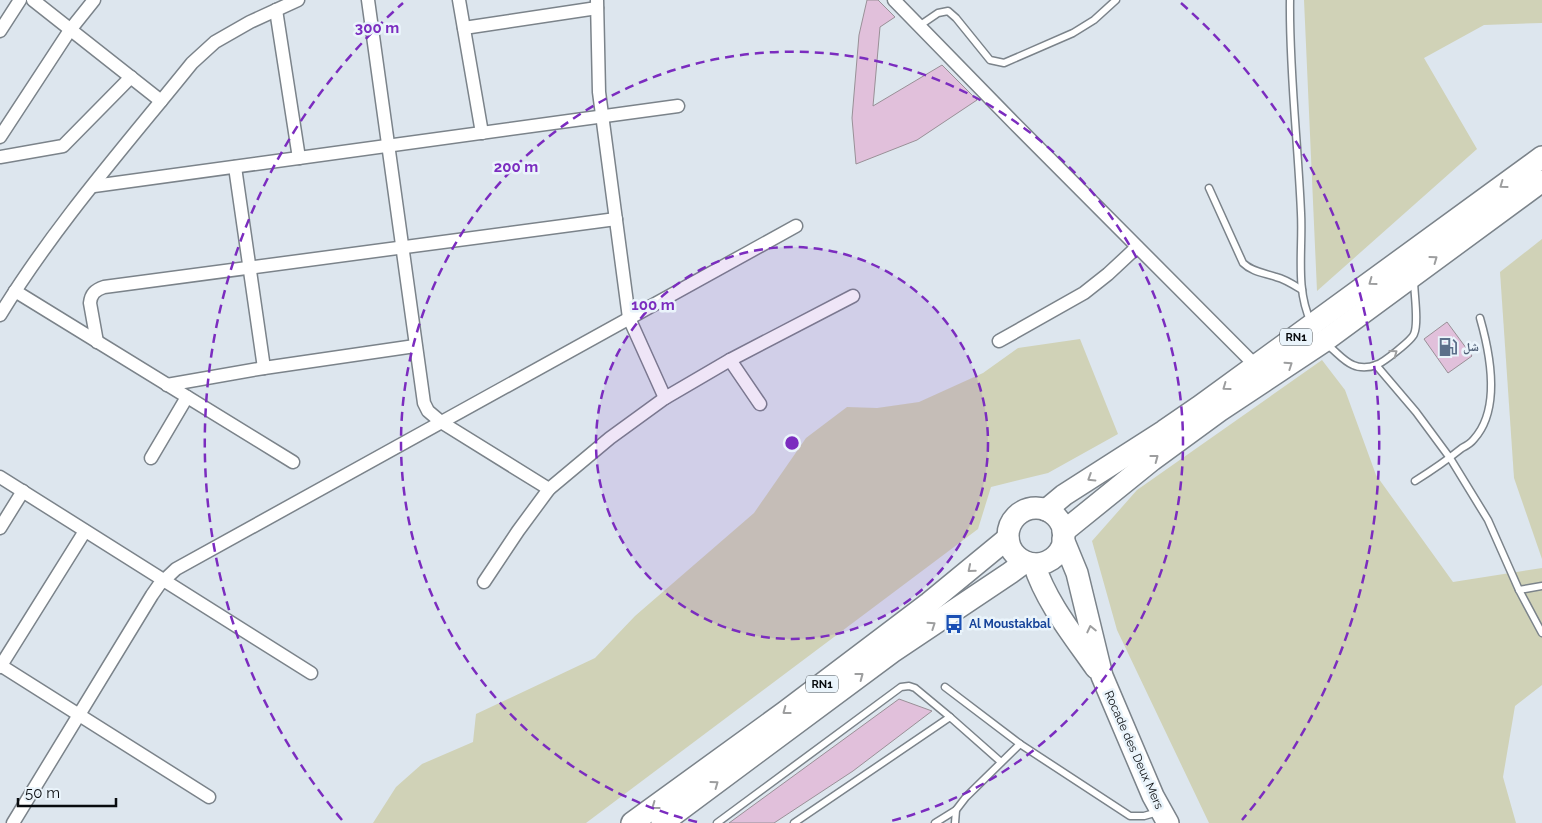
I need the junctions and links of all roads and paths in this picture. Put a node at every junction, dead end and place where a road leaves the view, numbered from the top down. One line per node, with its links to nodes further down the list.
1 (20, 0): 15 (street)
2 (32, 0): 14 (street)
3 (94, 0): 14 (street)
4 (298, 0): 11 (street)
5 (368, 0): 22 (street)
6 (459, 0): 13 (street)
7 (894, 0): 12 (street)
8 (1116, 0): 12 (lane)
9 (1290, 0): 36 (lane)
10 (597, 4): 13 (street); 19 (street)
11 (276, 10): 17 (street); 25 (street)
12 (919, 26): 33 (street)
13 (464, 28): 20 (street)
14 (70, 30): 16 (street); 21 (street)
15 (0, 31)
16 (131, 77): 17 (street); 23 (street)
17 (162, 101): 28 (street)
18 (678, 106): 19 (street)
19 (603, 116): 20 (street); 30 (street)
20 (482, 133): 22 (street)
21 (0, 137)
22 (388, 146): 25 (street); 32 (street)
23 (0, 157)
24 (1542, 157): 42 (highway, RN1, one-way to 42)
25 (299, 158): 26 (street)
26 (235, 166): 28 (street); 34 (street)
27 (1542, 181): 35 (highway, RN1, one-way to 27)
28 (94, 186): 37 (street)
29 (1209, 188): 36 (lane)
30 (616, 219): 32 (street); 40 (street)
31 (796, 226): 40 (street)
32 (402, 247): 34 (street); 45 (street)
33 (1137, 247): 43 (street); 48 (street)
34 (249, 268): 44 (street); 49 (street)
35 (1414, 274): 42 (highway, RN1); 47 (lane, one-way to 35)
36 (1302, 290): 42 (lane)
37 (15, 291): 39 (street); 44 (street)
38 (853, 296): 46 (street)
39 (0, 315)
40 (629, 318): 52 (street); 54 (street)
41 (1480, 318): 56 (lane)
42 (1318, 333): 47 (lane); 48 (highway, RN1); 65 (highway, RN1, one-way to 42)
43 (1000, 340)
44 (97, 342): 50 (street)
45 (415, 346): 49 (street); 54 (street)
46 (730, 360): 52 (street); 53 (street)
47 (1376, 365): 56 (lane)
48 (1256, 366): 62 (highway, RN1, one-way to 62)
49 (264, 368): 50 (street)
50 (167, 385): 51 (street)
51 (187, 397): 55 (street); 57 (street)
52 (665, 398): 60 (street)
53 (760, 404)
54 (440, 422): 60 (street); 68 (street)
55 (151, 458)
56 (1450, 458): 59 (lane); 71 (lane)
57 (293, 462)
58 (0, 478): 61 (street)
59 (1415, 481)
60 (550, 489): 69 (street)
61 (23, 492): 63 (street); 64 (street)
62 (1046, 510): 65 (highway); 66 (highway, RN1)
63 (0, 528)
64 (85, 531): 68 (street); 73 (street)
65 (1063, 536): 67 (highway, RN1); 75 (highway, Rocade des Deux Mers, one-way to 65)
66 (1008, 538): 67 (highway); 85 (highway, RN1, one-way to 85)
67 (1030, 563): 75 (highway, Rocade des Deux Mers); 86 (highway, RN1, one-way to 67)
68 (163, 580): 74 (street); 77 (street)
69 (484, 582)
70 (1542, 586): 71 (lane)
71 (1519, 590): 72 (lane)
72 (1542, 633)
73 (0, 666): 77 (street)
74 (311, 673)
75 (1102, 676): 83 (highway, Rocade des Deux Mers)
76 (945, 687): 79 (lane)
77 (78, 715): 81 (street); 84 (street)
78 (950, 717): 80 (lane); 87 (lane); 88 (lane)
79 (1020, 744): 80 (lane); 83 (lane)
80 (1001, 762): 82 (lane)
81 (209, 798)
82 (956, 810): 89 (lane); 90 (lane)
83 (1164, 817)
84 (13, 823)
85 (632, 823)
86 (662, 823)
87 (718, 823)
88 (794, 823)
89 (935, 823)
90 (955, 823)

